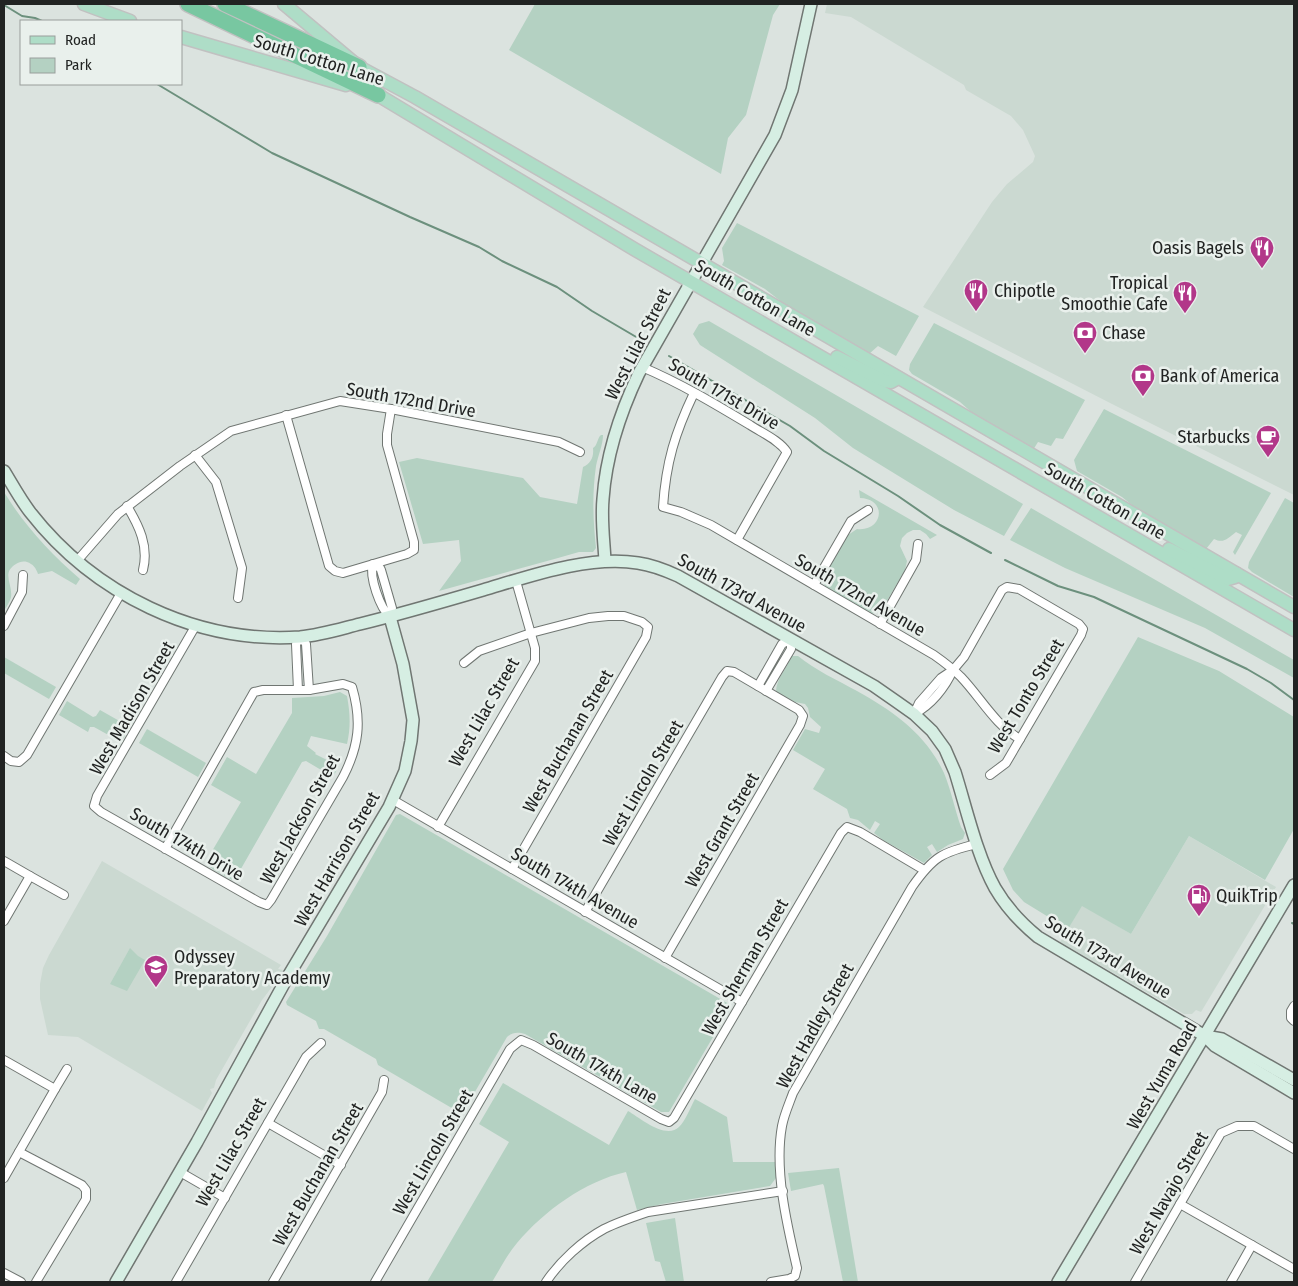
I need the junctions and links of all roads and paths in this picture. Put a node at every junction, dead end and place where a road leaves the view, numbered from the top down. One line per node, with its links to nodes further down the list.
1 (84, 4): 6 (main road)
2 (188, 4): 9 (highway)
3 (225, 4): 8 (highway)
4 (284, 4): 8 (main road, South Cotton Lane)
5 (811, 4): 10 (street, West Lilac Street)
6 (127, 20)
7 (182, 37): 9 (main road, South Cotton Lane)
8 (359, 67): 10 (main road, South Cotton Lane)
9 (378, 95): 11 (main road, South Cotton Lane)
10 (701, 264): 11 (street, West Lilac Street); 14 (main road, South Cotton Lane)
11 (691, 281): 12 (main road, South Cotton Lane); 13 (street, West Lilac Street)
12 (804, 347): 14 (main road); 22 (main road, South Cotton Lane)
13 (642, 367): 15 (street, South 171st Drive); 29 (street, West Lilac Street)
14 (898, 378): 20 (main road, South Cotton Lane)
15 (694, 393): 26 (street, South 172nd Avenue); 26 (street, South 171st Drive)
16 (391, 409): 17 (street, South 172nd Drive); 18 (street, South 172nd Drive); 30 (street)
17 (286, 416): 19 (street, South 172nd Drive); 30 (street)
18 (580, 452)
19 (195, 455): 23 (street, South 172nd Drive); 37 (street)
20 (1056, 470): 22 (main road); 32 (main road, South Cotton Lane)
21 (4, 471): 28 (street, South 173rd Avenue)
22 (1046, 486): 25 (main road, South Cotton Lane)
23 (127, 506): 28 (street, South 172nd Drive); 31 (street)
24 (868, 510): 35 (street)
25 (1121, 530): 32 (main road); 43 (main road, South Cotton Lane)
26 (737, 540): 35 (street, South 172nd Avenue)
27 (918, 544): 40 (street)
28 (77, 561): 36 (street, South 173rd Avenue)
29 (605, 562): 34 (street, South 173rd Avenue); 46 (street, South 173rd Avenue)
30 (373, 564): 39 (street, West Harrison Street)
31 (143, 570)
32 (1237, 574): 38 (main road, South Cotton Lane)
33 (23, 575): 41 (street)
34 (516, 581): 39 (street, South 173rd Avenue); 44 (street, West Lilac Street)
35 (814, 585): 40 (street, South 172nd Avenue)
36 (121, 593): 42 (street, South 173rd Avenue); 55 (street)
37 (238, 598)
38 (1294, 607)
39 (390, 617): 45 (street, South 173rd Avenue); 57 (street, West Harrison Street)
40 (880, 624): 48 (street, South 172nd Avenue)
41 (4, 626)
42 (196, 626): 45 (street, South 173rd Avenue); 58 (street, West Madison Street)
43 (1294, 630)
44 (531, 633): 47 (street); 59 (street, West Lilac Street); 63 (street, West Buchanan Street)
45 (301, 636): 50 (street); 51 (street)
46 (791, 639): 49 (street); 52 (street); 53 (street, South 173rd Avenue)
47 (464, 663)
48 (953, 670): 53 (street); 54 (street, South 172nd Avenue); 54 (street, West Tonto Street)
49 (758, 686): 52 (street); 69 (street, West Lincoln Street)
50 (298, 690): 51 (street); 61 (street)
51 (309, 690): 68 (street, West Jackson Street)
52 (766, 691): 71 (street, West Grant Street)
53 (914, 714): 60 (street, South 173rd Avenue)
54 (1020, 739): 56 (street, West Tonto Street)
55 (4, 756)
56 (990, 775)
57 (393, 800): 59 (street, South 174th Avenue); 89 (street, West Harrison Street)
58 (94, 806): 61 (street, South 174th Drive)
59 (438, 826): 63 (street, South 174th Avenue)
60 (977, 844): 64 (street, West Hadley Street); 75 (street, South 173rd Avenue)
61 (165, 849): 68 (street, South 174th Drive)
62 (4, 861): 65 (street)
63 (512, 869): 69 (street, South 174th Avenue)
64 (924, 870): 72 (street, West Sherman Street); 91 (street, West Hadley Street)
65 (30, 876): 67 (street); 70 (street)
66 (1294, 885): 75 (street, West Yuma Road)
67 (64, 895)
68 (267, 905)
69 (585, 912): 71 (street, South 174th Avenue)
70 (4, 921)
71 (665, 958): 72 (street, South 174th Avenue)
72 (742, 1002): 84 (street, West Sherman Street)
73 (1294, 1006): 74 (street)
74 (1293, 1019)
75 (1204, 1036): 81 (street, South 173rd Avenue); 83 (street, South 173rd Avenue); 105 (street, West Yuma Road)
76 (521, 1040): 84 (street, South 174th Lane); 102 (street, West Lincoln Street)
77 (321, 1043): 85 (street, West Lilac Street)
78 (4, 1060): 82 (street)
79 (67, 1069): 82 (street)
80 (384, 1080): 88 (street, West Buchanan Street)
81 (1294, 1080)
82 (55, 1089): 87 (street)
83 (1294, 1093)
84 (669, 1122)
85 (268, 1123): 88 (street); 92 (street, West Lilac Street)
86 (1294, 1149): 93 (street, West Navajo Street)
87 (19, 1152): 90 (street); 98 (street)
88 (341, 1166): 101 (street, West Buchanan Street)
89 (180, 1172): 92 (street); 99 (street, West Harrison Street)
90 (4, 1178)
91 (782, 1191): 103 (street); 104 (street, West Hadley Street)
92 (225, 1198): 100 (street, West Lilac Street)
93 (1180, 1204): 94 (street); 106 (street, West Navajo Street)
94 (1252, 1245): 95 (street); 107 (street)
95 (1294, 1269)
96 (4, 1273): 97 (street)
97 (20, 1282)
98 (36, 1282)
99 (116, 1282)
100 (176, 1282)
101 (273, 1282)
102 (375, 1282)
103 (546, 1282)
104 (771, 1282)
105 (1058, 1282)
106 (1135, 1282)
107 (1231, 1282)

